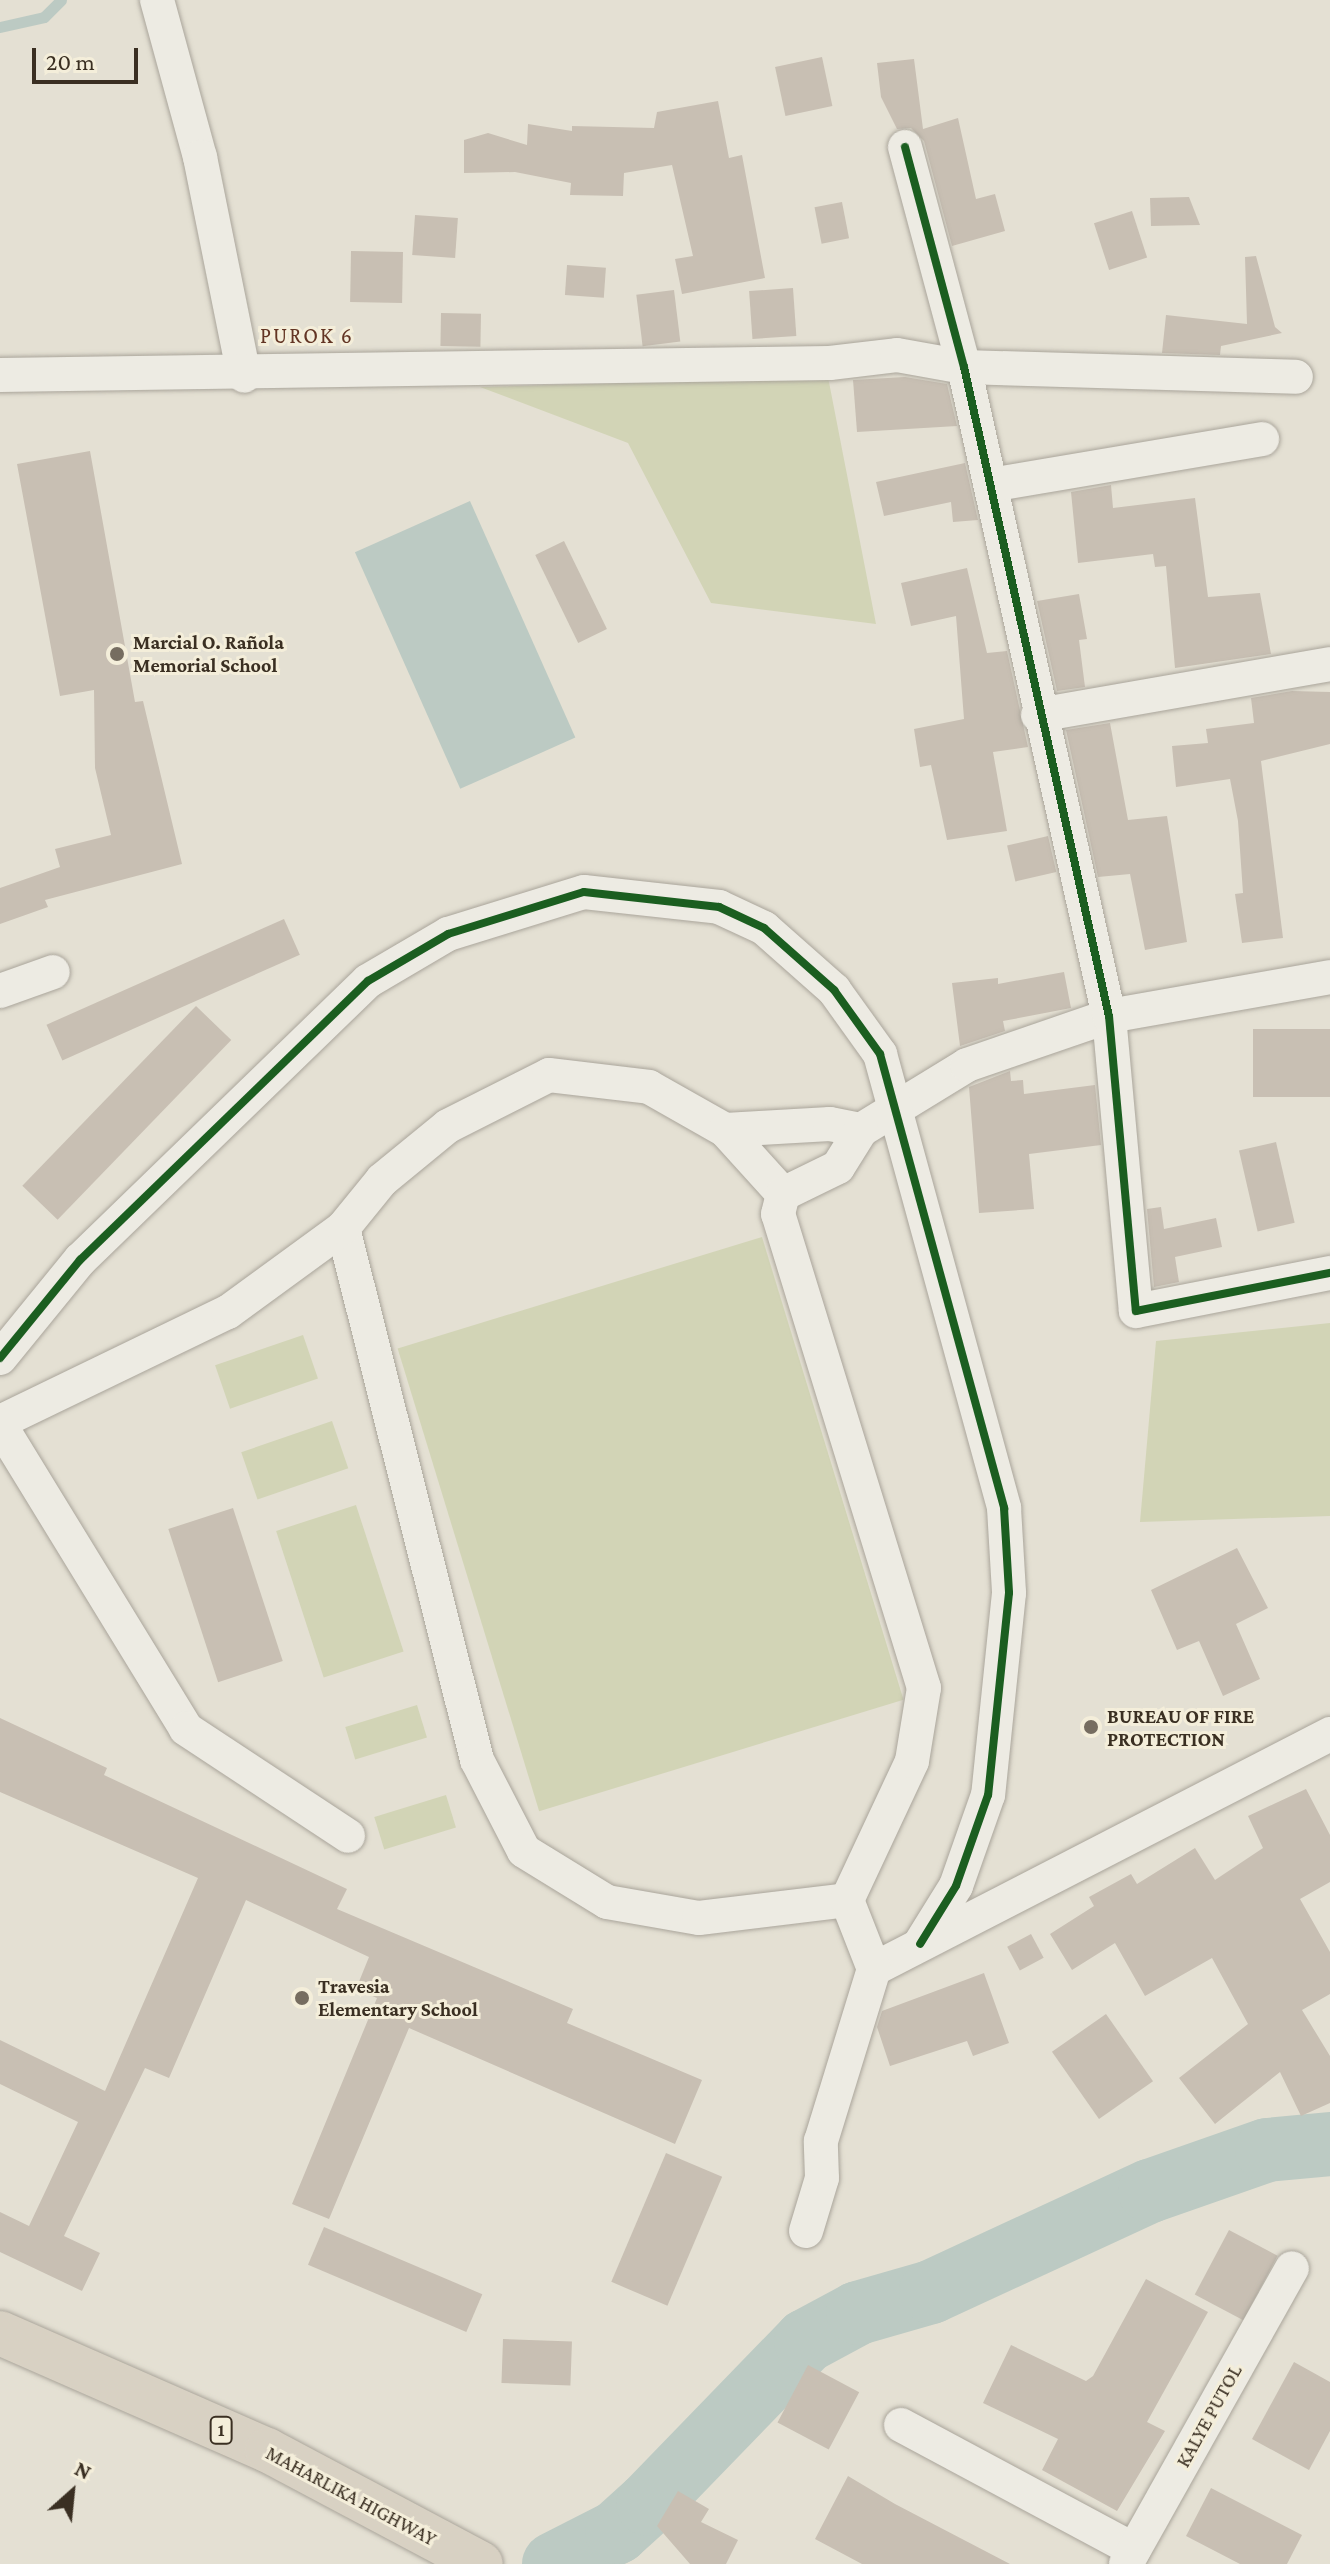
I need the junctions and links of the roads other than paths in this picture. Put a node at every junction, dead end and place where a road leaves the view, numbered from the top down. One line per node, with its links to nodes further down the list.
1 (157, 0): 5 (street)
2 (905, 147): 3 (street)
3 (964, 367): 5 (street); 6 (street); 8 (street)
4 (0, 375): 5 (street)
5 (244, 376)
6 (1296, 377)
7 (1262, 439): 8 (street)
8 (991, 485): 10 (street)
9 (1330, 664): 10 (street)
10 (1038, 715): 14 (street)
11 (53, 972): 13 (street)
12 (1330, 977): 14 (street)
13 (0, 991)
14 (1109, 1016): 15 (street); 20 (street)
15 (897, 1110): 17 (street); 21 (street); 26 (street)
16 (725, 1130): 17 (street); 18 (street); 19 (street)
17 (861, 1130): 18 (street)
18 (783, 1194): 25 (street)
19 (343, 1228): 22 (street); 25 (street)
20 (1330, 1273)
21 (0, 1358)
22 (0, 1423): 24 (street)
23 (1330, 1734): 26 (street)
24 (348, 1836)
25 (847, 1900): 27 (street)
26 (920, 1944): 27 (street)
27 (874, 1969): 28 (street)
28 (806, 2231)
29 (1292, 2268): 32 (street, KALYE PUTOL)
30 (0, 2333): 33 (highway, MAHARLIKA HIGHWAY / 1)
31 (901, 2425): 32 (street)
32 (1130, 2557)
33 (481, 2564)

